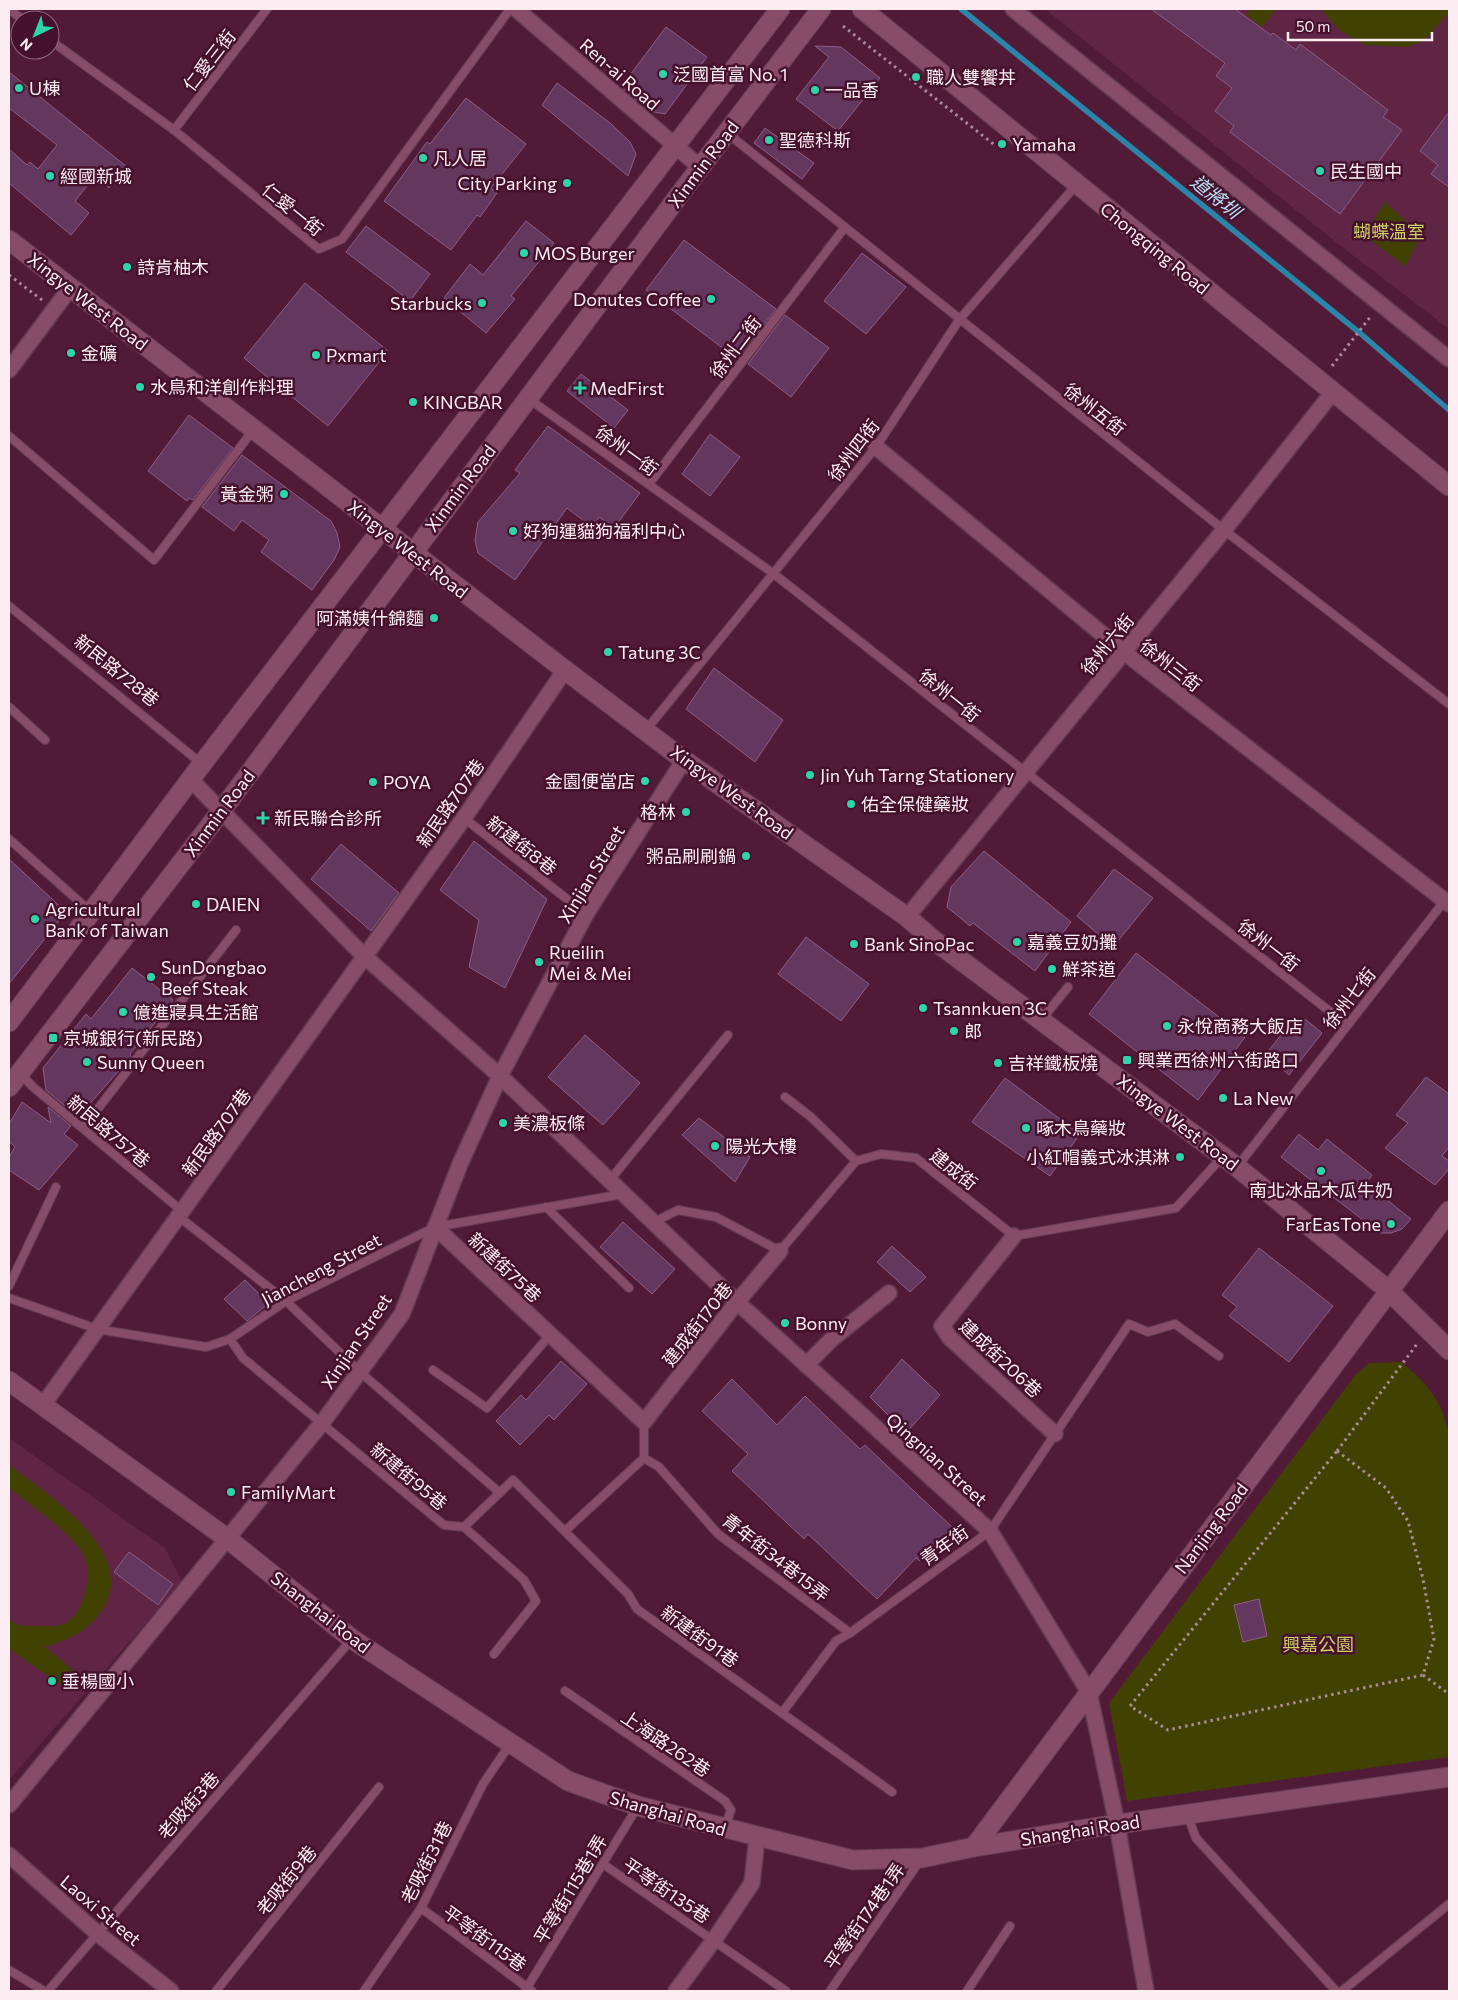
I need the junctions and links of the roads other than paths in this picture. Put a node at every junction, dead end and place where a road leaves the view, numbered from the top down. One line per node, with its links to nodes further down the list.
1 (267, 9): 9 (lane, 仁愛三街)
2 (510, 9): 9 (lane, 仁愛一街)
3 (516, 9): 11 (street, Ren-ai Road)
4 (780, 9): 11 (street, Xinmin Road)
5 (821, 9): 10 (street, Xinmin Road)
6 (862, 9): 13 (street, Chongqing Road)
7 (1013, 9): 18 (street)
8 (60, 47): 9 (lane, 仁愛一街)
9 (174, 130)
10 (727, 132): 12 (street, Xinmin Road); 14 (lane, 徐州五街)
11 (675, 147): 12 (street, Ren-ai Road); 27 (street, Xinmin Road)
12 (700, 167): 21 (street, Xinmin Road)
13 (1077, 184): 17 (lane, 徐州四街); 20 (street, Chongqing Road)
14 (845, 227): 17 (lane, 徐州五街); 25 (lane, 徐州二街)
15 (9, 240): 16 (street, Xingye West Road)
16 (71, 287): 19 (street); 22 (street, Xingye West Road)
17 (959, 320): 24 (lane, 徐州四街); 28 (lane, 徐州五街)
18 (1449, 359)
19 (9, 370)
20 (1333, 392): 26 (street, Chongqing Road); 28 (street, 徐州六街)
21 (528, 398): 25 (lane, 徐州一街); 29 (street, Xinmin Road)
22 (254, 429): 23 (lane); 27 (street, Xingye West Road)
23 (9, 436)
24 (876, 447): 30 (lane, 徐州四街); 32 (street, 徐州三街)
25 (649, 484): 30 (lane, 徐州一街)
26 (1449, 486)
27 (383, 529): 29 (street, Xingye West Road); 39 (street, Xinmin Road)
28 (1224, 530): 32 (street, 徐州六街); 34 (lane, 徐州五街)
29 (412, 552): 33 (street, Xingye West Road); 42 (street, Xinmin Road)
30 (774, 574): 36 (lane, 徐州四街); 40 (lane, 徐州一街)
31 (9, 606): 39 (lane, 新民路728巷)
32 (1124, 652): 40 (street, 徐州六街); 45 (street, 徐州三街)
33 (565, 670): 36 (street, Xingye West Road); 43 (street, 新民路707巷)
34 (1449, 704)
35 (9, 707): 37 (lane)
36 (646, 730): 38 (street, Xingye West Road)
37 (44, 740)
38 (684, 760): 47 (street, Xinjian Street); 48 (street, Xingye West Road)
39 (202, 764): 41 (street, Xinmin Road)
40 (1025, 774): 48 (street, 徐州六街); 54 (lane, 徐州一街)
41 (190, 779): 42 (street); 46 (street, Xinmin Road)
42 (222, 810): 50 (street); 57 (street, Xinmin Road)
43 (464, 818): 47 (lane, 新建街8巷); 50 (street, 新民路707巷)
44 (9, 839): 46 (lane)
45 (1448, 900): 54 (lane, 徐州七街)
46 (91, 912): 53 (street, Xinmin Road)
47 (586, 914): 56 (street, Xinjian Street)
48 (907, 917): 52 (street, Xingye West Road)
49 (236, 930): 59 (lane)
50 (364, 956): 56 (street); 67 (street, 新民路707巷)
51 (1068, 987): 52 (lane)
52 (1042, 1019): 61 (street, Xingye West Road)
53 (9, 1022)
54 (1347, 1025): 61 (lane, 徐州七街)
55 (728, 1035): 62 (lane)
56 (500, 1076): 62 (street, Qingnian Street); 69 (street, Xinjian Street)
57 (14, 1080): 59 (lane, 新民路757巷)
58 (785, 1097): 60 (lane)
59 (83, 1128): 67 (lane, 新民路757巷)
60 (856, 1161): 70 (lane, 建成街); 71 (lane)
61 (1230, 1161): 70 (lane); 74 (street, Xingye West Road)
62 (610, 1180): 64 (street, Qingnian Street)
63 (56, 1187): 72 (lane)
64 (625, 1193): 65 (lane, Jiancheng Street); 68 (street, Qingnian Street)
65 (546, 1207): 69 (lane, Jiancheng Street); 73 (lane)
66 (1449, 1211): 74 (street, Nanjing Road)
67 (180, 1214): 77 (lane, 新民路757巷); 79 (street, 新民路707巷)
68 (654, 1222): 71 (lane); 78 (street, Qingnian Street)
69 (435, 1227): 77 (lane, Jiancheng Street); 80 (street, 新建街75巷); 86 (street, Xinjian Street)
70 (1014, 1236): 91 (street, 建成街206巷)
71 (780, 1251): 78 (street, 建成街170巷)
72 (9, 1286)
73 (629, 1288)
74 (1388, 1290): 82 (street, Xingye West Road); 102 (street, Nanjing Road)
75 (889, 1292): 84 (street)
76 (9, 1298): 79 (lane, Jiancheng Street)
77 (286, 1301): 81 (lane, Jiancheng Street); 86 (lane, 新民路757巷)
78 (737, 1302): 84 (street, Qingnian Street); 89 (street, 建成街170巷)
79 (97, 1329): 81 (lane, Jiancheng Street); 88 (street, 新民路707巷)
80 (550, 1334): 85 (lane); 89 (street, 新建街75巷)
81 (230, 1339): 90 (lane, 新建街95巷)
82 (1449, 1350)
83 (1219, 1356): 91 (lane, 青年街)
84 (806, 1365): 96 (street, Qingnian Street)
85 (433, 1370)
86 (360, 1372): 90 (street, Xinjian Street); 93 (lane)
87 (9, 1381): 88 (street, Shanghai Road)
88 (43, 1405): 97 (street, Shanghai Road)
89 (644, 1422): 92 (lane)
90 (322, 1423): 94 (lane, 新建街95巷); 97 (street, Xinjian Street)
91 (1055, 1434): 96 (lane, 青年街)
92 (644, 1458): 95 (lane); 98 (lane, 青年街34巷15弄)
93 (500, 1493): 94 (lane); 95 (lane, 新建街91巷)
94 (464, 1528): 100 (lane, 新建街95巷)
95 (565, 1531): 103 (lane, 新建街91巷)
96 (990, 1531): 98 (lane, 青年街); 102 (street, Qingnian Street)
97 (228, 1539): 99 (street, Shanghai Road); 108 (street, Xinjian Street)
98 (850, 1633): 103 (lane, 青年街)
99 (352, 1639): 104 (street, Shanghai Road); 121 (lane, 老吸街3巷)
100 (494, 1654)
101 (565, 1691): 112 (lane, 上海路262巷)
102 (1089, 1692): 111 (street, Qingnian Street); 114 (street, Nanjing Road)
103 (782, 1713): 107 (lane, 新建街91巷)
104 (510, 1744): 109 (street, Shanghai Road); 119 (lane, 老吸街31巷)
105 (1449, 1777): 110 (street, Shanghai Road)
106 (379, 1787): 127 (lane, 老吸街9巷)
107 (892, 1792)
108 (9, 1805)
109 (638, 1806): 112 (street, Shanghai Road); 117 (lane, 平等街115巷1弄)
110 (1187, 1814): 111 (street, Shanghai Road); 134 (lane)
111 (1117, 1824): 114 (street, Shanghai Road); 133 (street, Qingnian Street)
112 (724, 1829): 113 (street, Shanghai Road)
113 (757, 1838): 116 (street, Shanghai Road); 122 (street)
114 (974, 1846): 116 (street, Shanghai Road)
115 (9, 1855): 121 (street, Laoxi Street)
116 (922, 1858): 131 (lane, 平等街174巷1弄)
117 (603, 1864): 122 (lane, 平等街135巷); 124 (lane, 平等街115巷1弄)
118 (1449, 1904): 135 (lane)
119 (421, 1908): 124 (lane, 平等街115巷); 128 (lane, 老吸街31巷)
120 (1010, 1926): 132 (lane)
121 (97, 1933): 125 (lane, 老吸街3巷); 126 (street, Laoxi Street)
122 (714, 1940): 129 (street); 130 (lane, 平等街135巷)
123 (9, 1970): 125 (lane)
124 (528, 1990)
125 (46, 1991)
126 (170, 1991)
127 (216, 1991)
128 (364, 1991)
129 (676, 1991)
130 (786, 1991)
131 (830, 1991)
132 (967, 1991)
133 (1146, 1991)
134 (1336, 1991)
135 (1342, 1991)

